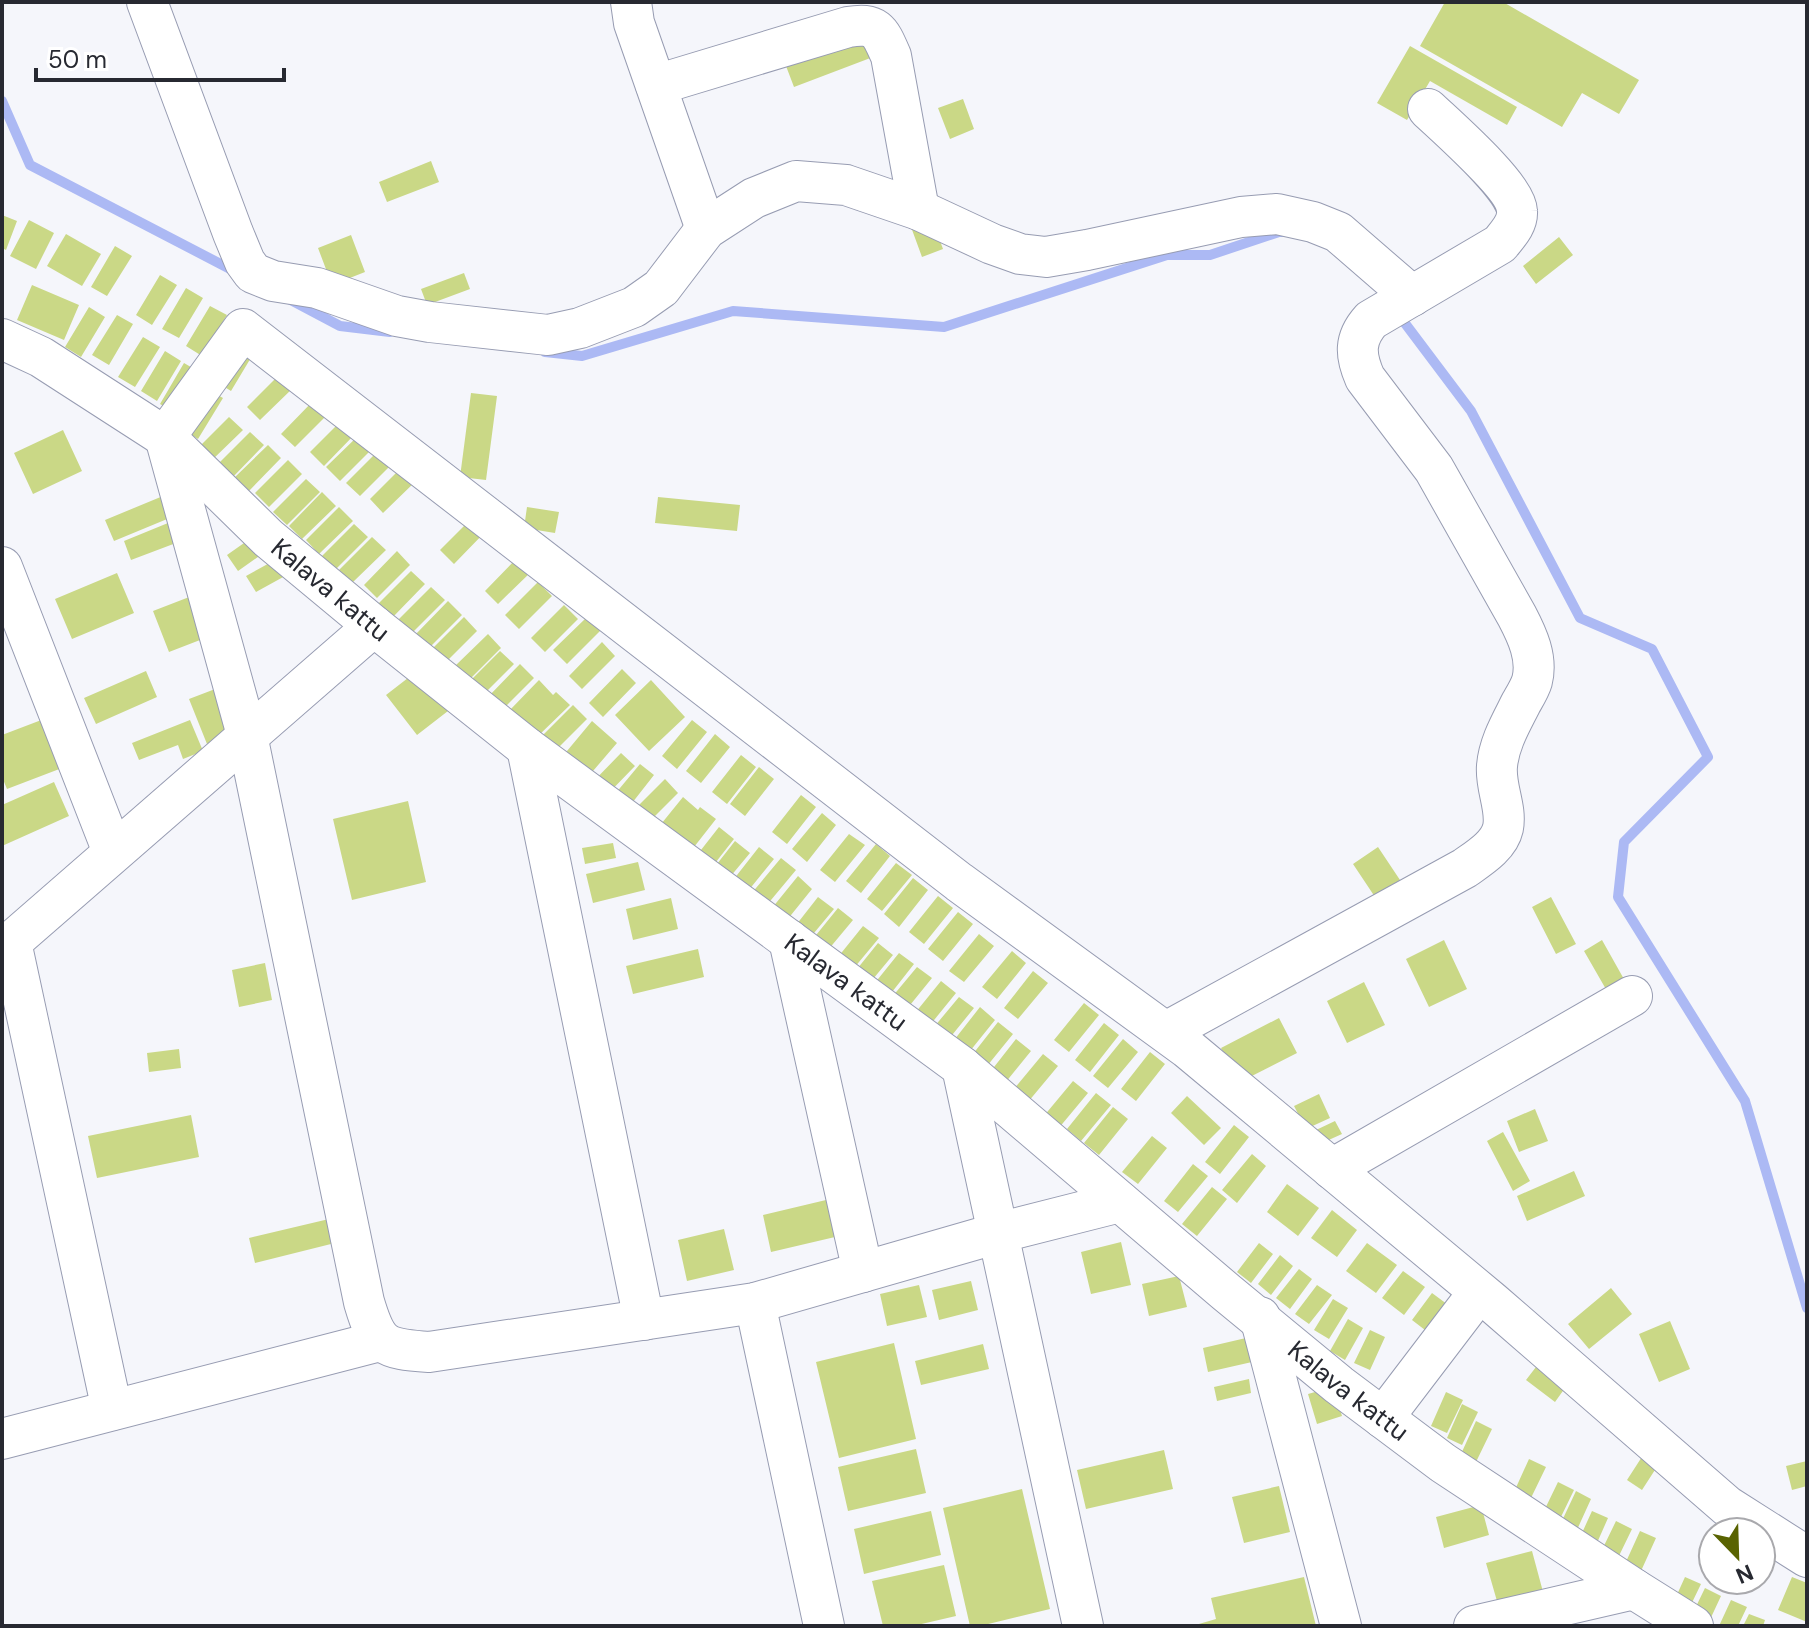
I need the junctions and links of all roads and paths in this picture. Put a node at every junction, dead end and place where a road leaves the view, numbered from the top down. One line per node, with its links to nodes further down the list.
1 (147, 2): 7 (street)
2 (631, 2): 3 (street)
3 (656, 85): 5 (street); 6 (street)
4 (1428, 109): 8 (street)
5 (919, 210): 6 (street); 8 (street)
6 (706, 229): 7 (street)
7 (260, 301): 12 (street); 21 (street)
8 (1401, 302): 21 (street)
9 (2, 339): 10 (street, Kalava kattu)
10 (41, 357): 11 (street); 12 (street, Kalava kattu)
11 (2, 373)
12 (165, 437): 14 (street, Kalava kattu); 15 (street)
13 (2, 567): 17 (street)
14 (374, 626): 15 (street); 16 (street, Kalava kattu)
15 (247, 735): 17 (street); 31 (street)
16 (527, 748): 18 (street, Kalava kattu); 30 (street)
17 (113, 852): 19 (street)
18 (789, 940): 22 (street, Kalava kattu); 26 (street)
19 (6, 946): 32 (street)
20 (1632, 996): 23 (street)
21 (1166, 1032): 23 (street)
22 (962, 1067): 24 (street, Kalava kattu); 25 (street)
23 (1332, 1169): 27 (street)
24 (1120, 1202): 25 (street); 29 (street, Kalava kattu)
25 (998, 1233): 26 (street); 39 (street)
26 (863, 1272): 28 (street)
27 (1479, 1292): 33 (street); 35 (street)
28 (755, 1303): 30 (street); 38 (street)
29 (1260, 1317): 33 (street, Kalava kattu); 40 (street)
30 (644, 1320): 31 (street)
31 (380, 1341): 32 (street)
32 (112, 1410): 34 (street)
33 (1383, 1418): 36 (street, Kalava kattu)
34 (2, 1439)
35 (1807, 1557)
36 (1634, 1589): 37 (street); 42 (street, Kalava kattu)
37 (1562, 1616): 41 (street)
38 (824, 1626)
39 (1083, 1626)
40 (1341, 1626)
41 (1474, 1626)
42 (1693, 1626)

